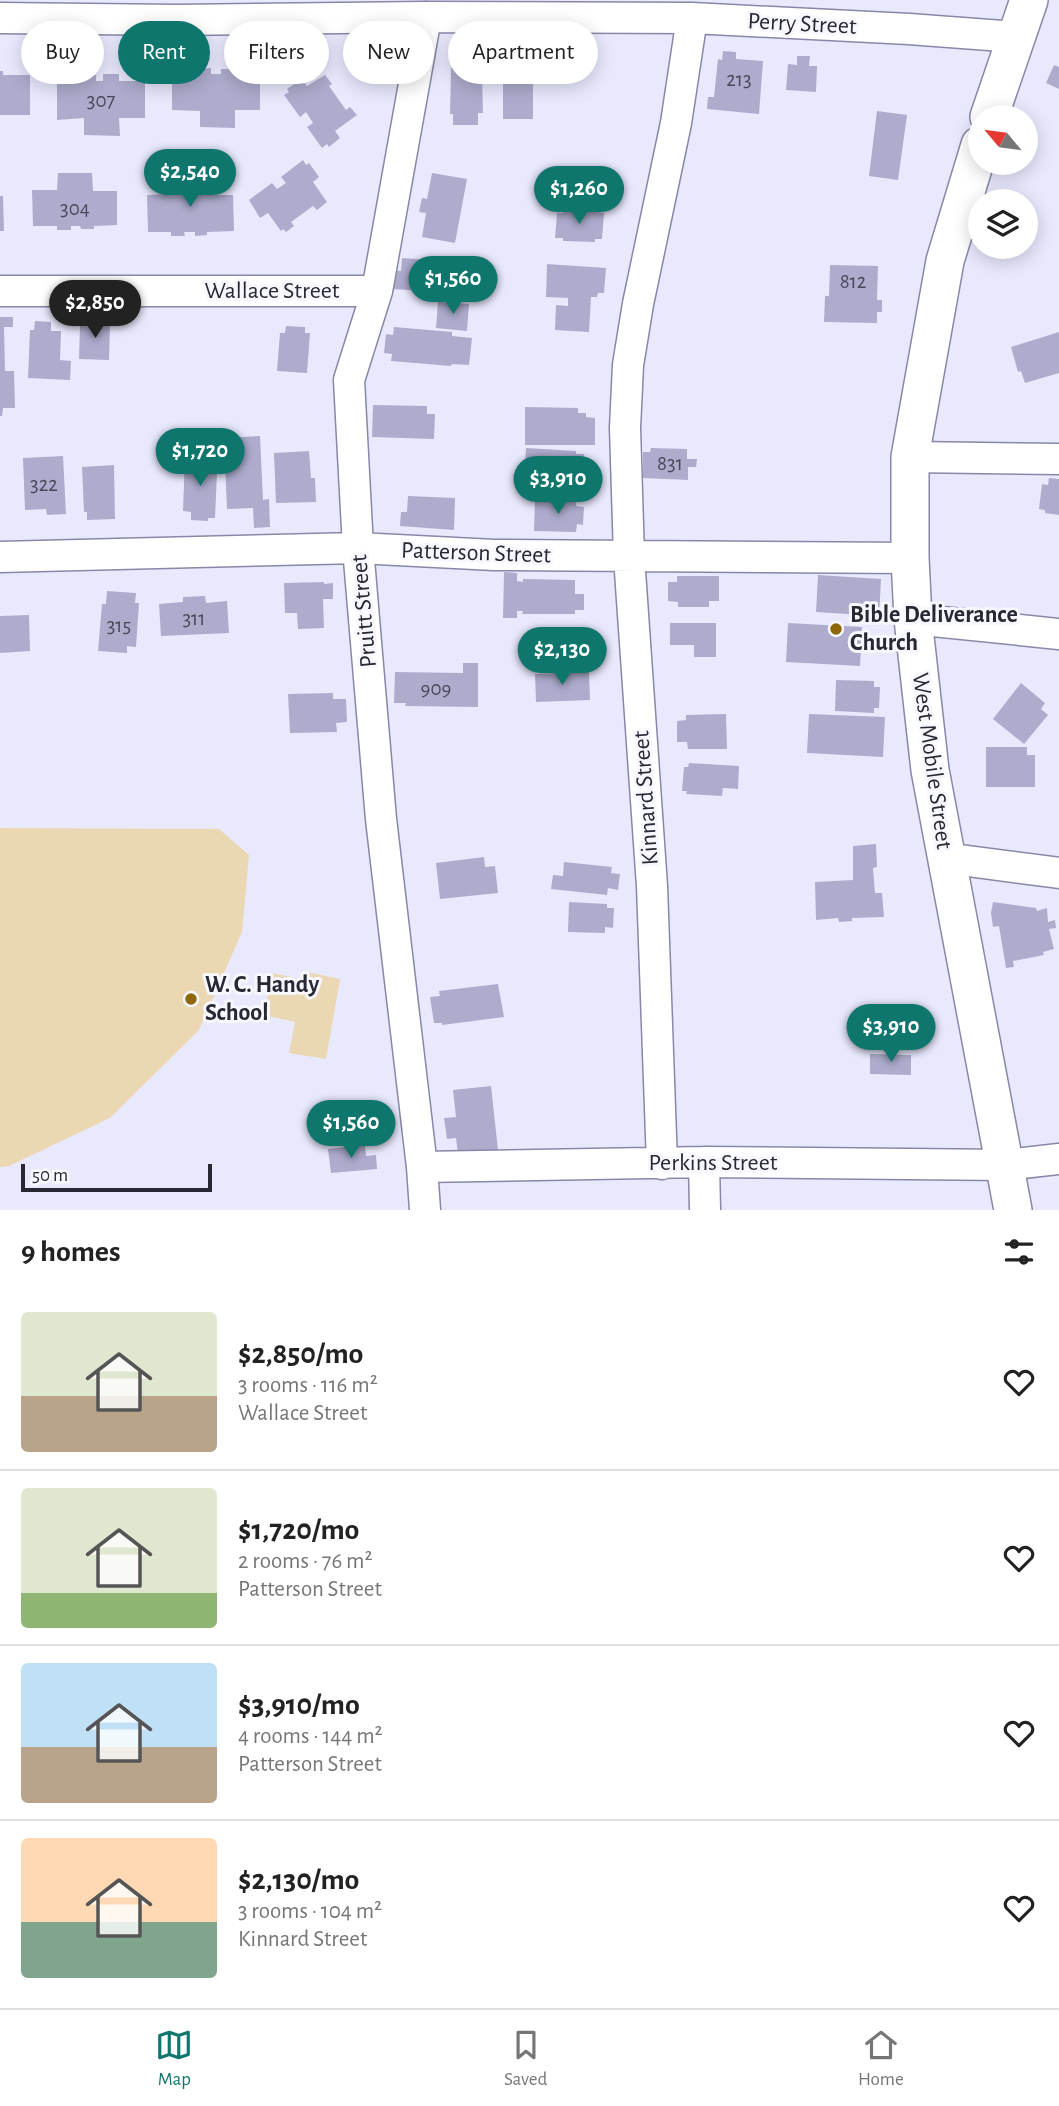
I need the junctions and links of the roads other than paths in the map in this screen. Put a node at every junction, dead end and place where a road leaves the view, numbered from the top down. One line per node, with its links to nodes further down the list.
1 (1029, 0): 5 (street)
2 (426, 17): 3 (street, Perry Street); 4 (street, Perry Street); 9 (street, Pruitt Street)
3 (0, 18)
4 (692, 18): 5 (street, Perry Street); 14 (street, Kinnard Street)
5 (1016, 37): 6 (street)
6 (993, 105)
7 (971, 175): 10 (street, West Mobile Street)
8 (0, 291): 9 (street, Wallace Street)
9 (377, 291): 12 (street, Pruitt Street)
10 (911, 457): 11 (street); 15 (street, West Mobile Street)
11 (1059, 459)
12 (358, 548): 13 (street, Patterson Street); 14 (street, Patterson Street); 24 (street, Pruitt Street)
13 (0, 557)
14 (629, 557): 15 (street, Patterson Street); 22 (street, Kinnard Street)
15 (910, 558): 16 (street, West Mobile Street)
16 (913, 619): 17 (street); 18 (street, West Mobile Street)
17 (1059, 634)
18 (945, 859): 19 (street); 23 (street, West Mobile Street)
19 (1059, 873)
20 (1059, 1159): 23 (street, Perkins Street)
21 (704, 1162): 22 (street, Perkins Street); 23 (street, Perkins Street); 26 (street)
22 (662, 1164): 24 (street, Perkins Street)
23 (1005, 1166): 27 (street, West Mobile Street)
24 (422, 1167): 25 (street, Pruitt Street)
25 (425, 1210)
26 (705, 1210)
27 (1013, 1210)

